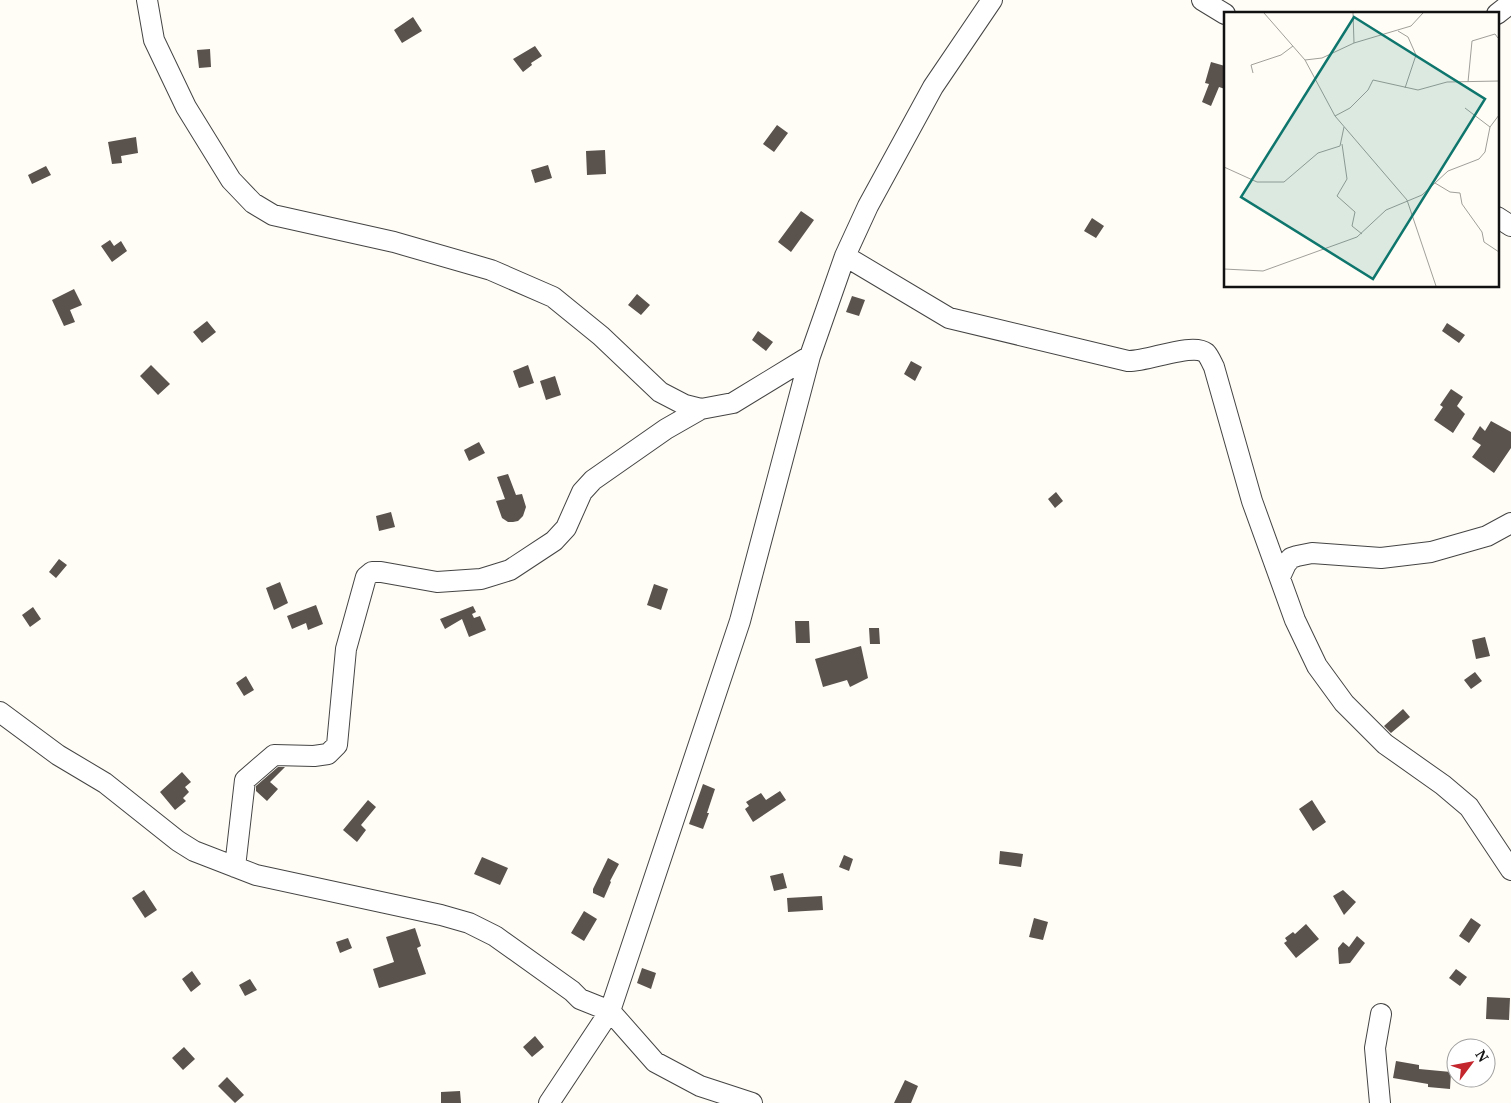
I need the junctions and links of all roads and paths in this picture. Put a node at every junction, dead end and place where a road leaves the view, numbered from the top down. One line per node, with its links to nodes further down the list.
1 (147, 0): 11 (street)
2 (992, 0): 9 (street)
3 (1202, 0): 5 (street)
4 (1511, 3): 6 (street)
5 (1224, 13)
6 (1498, 13)
7 (1498, 219): 8 (street)
8 (1511, 226)
9 (845, 256): 10 (street); 13 (street)
10 (810, 356): 11 (street); 17 (street)
11 (701, 409): 15 (street)
12 (1511, 523): 13 (street)
13 (1280, 577): 16 (street)
14 (0, 712): 15 (street)
15 (235, 867): 17 (street)
16 (1511, 870)
17 (610, 1011): 19 (street); 20 (street)
18 (1381, 1014): 21 (street)
19 (549, 1103)
20 (752, 1103)
21 (1380, 1103)

